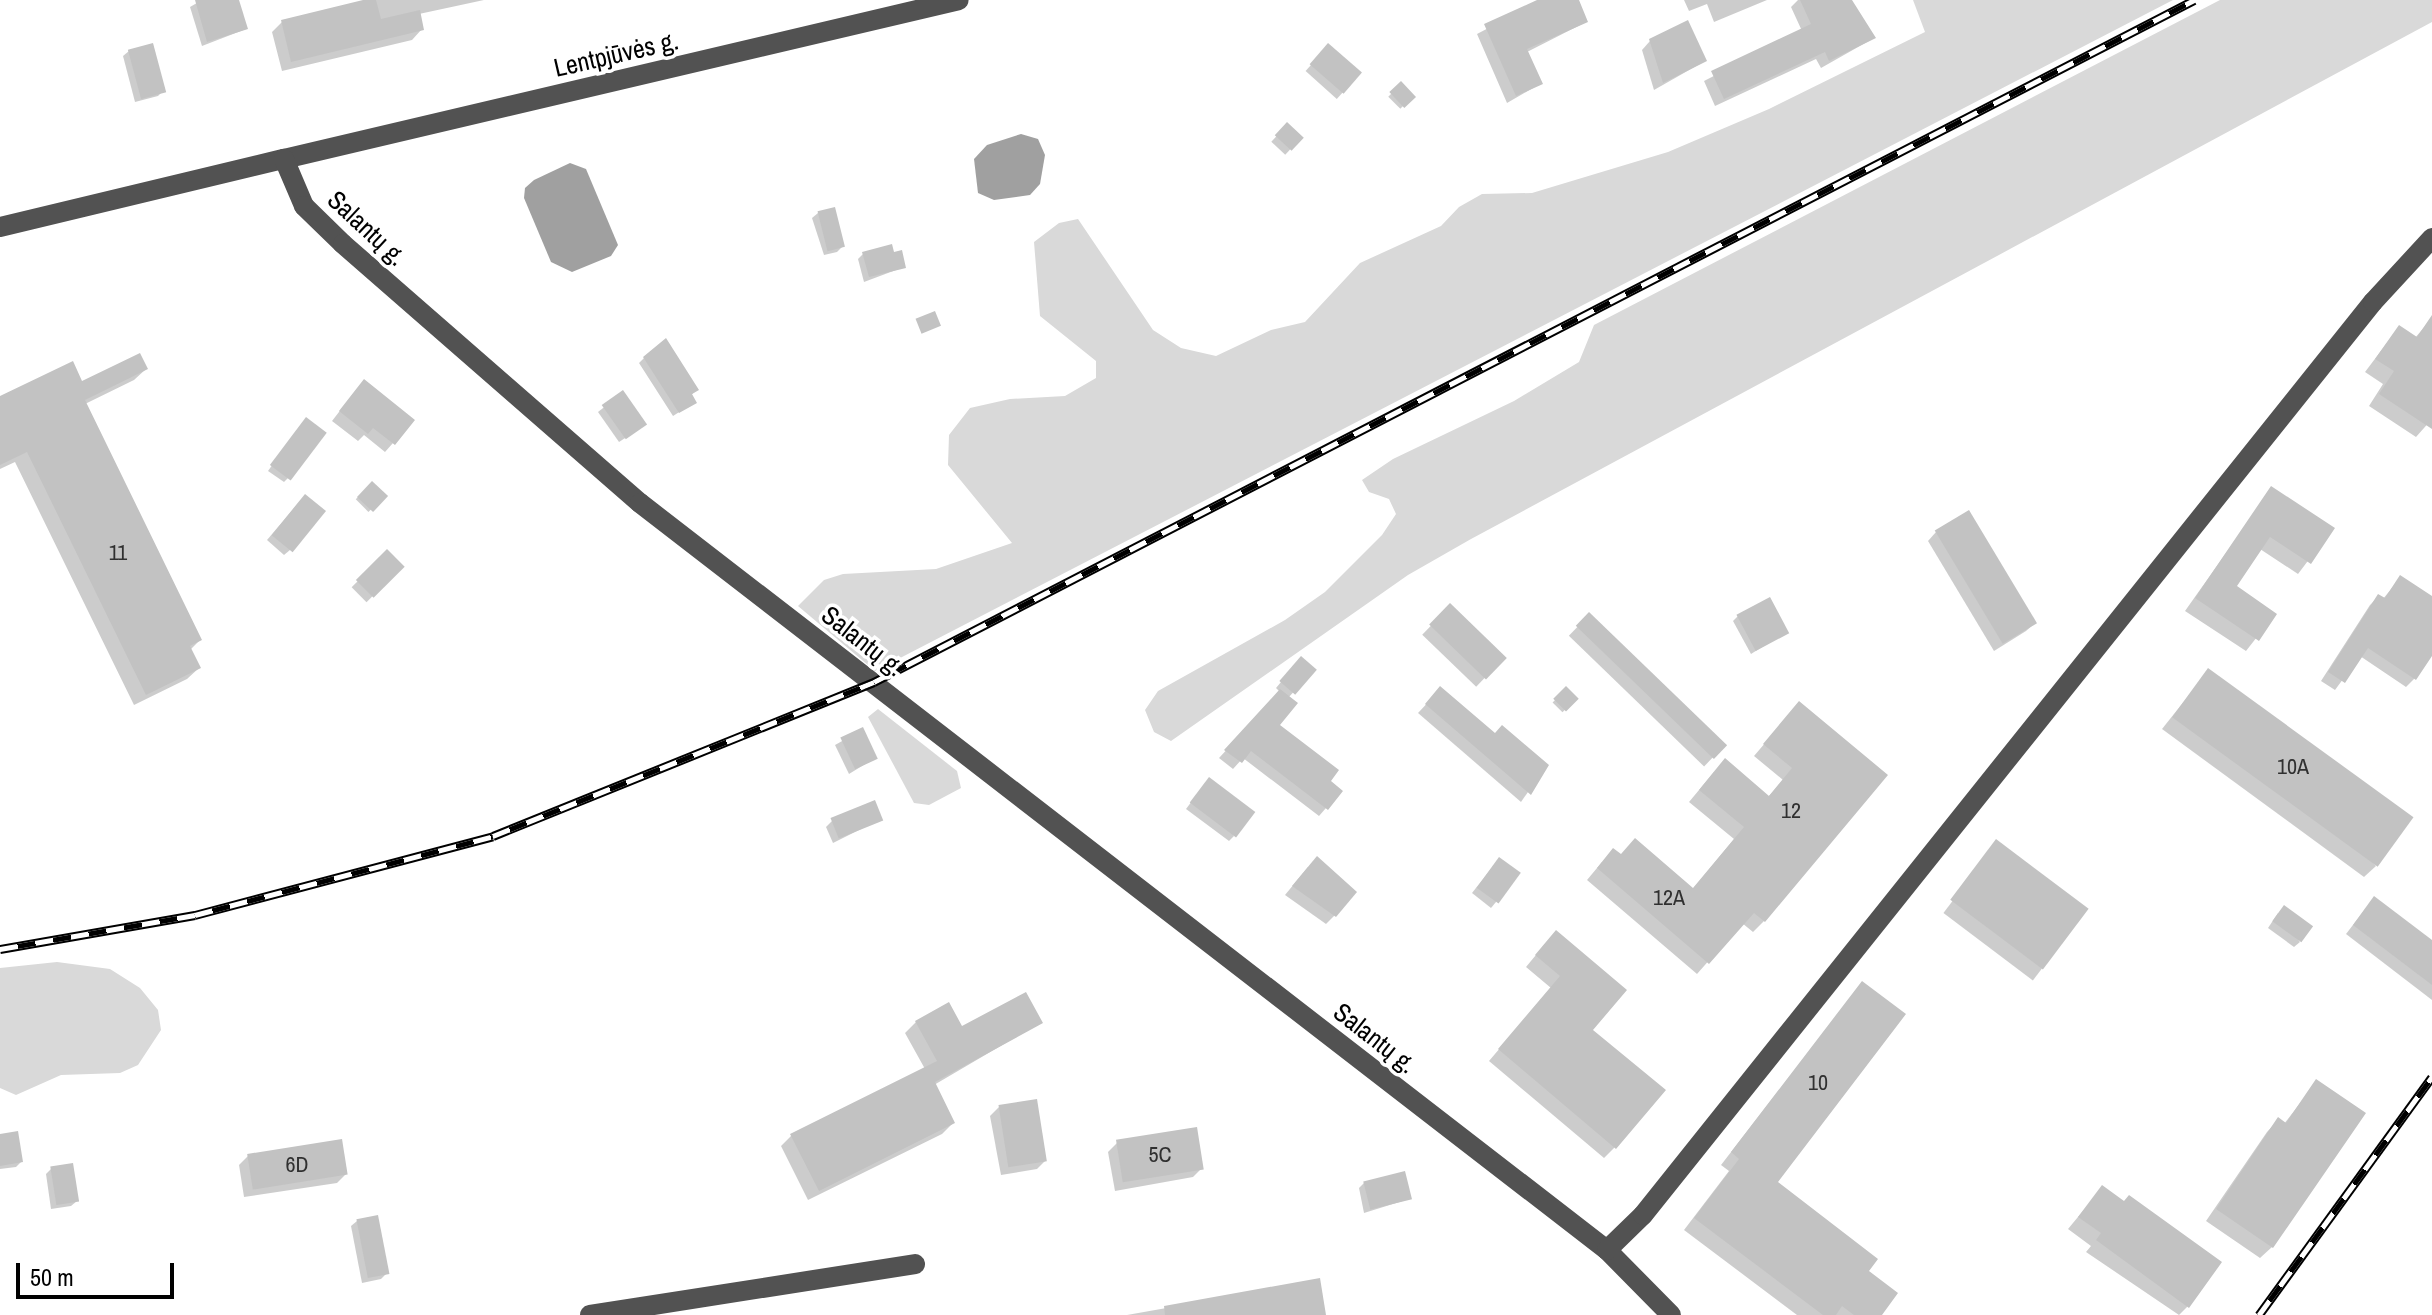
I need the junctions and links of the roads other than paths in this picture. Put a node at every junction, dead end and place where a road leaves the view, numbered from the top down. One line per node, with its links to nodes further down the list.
1 (959, 0): 2 (street, Lentpjūvės g.)
2 (284, 159): 3 (street); 5 (street, Salantų g.)
3 (0, 227)
4 (2432, 238): 5 (street)
5 (1607, 1250): 8 (street, Salantų g.)
6 (915, 1264): 7 (street)
7 (590, 1315)
8 (1671, 1315)

